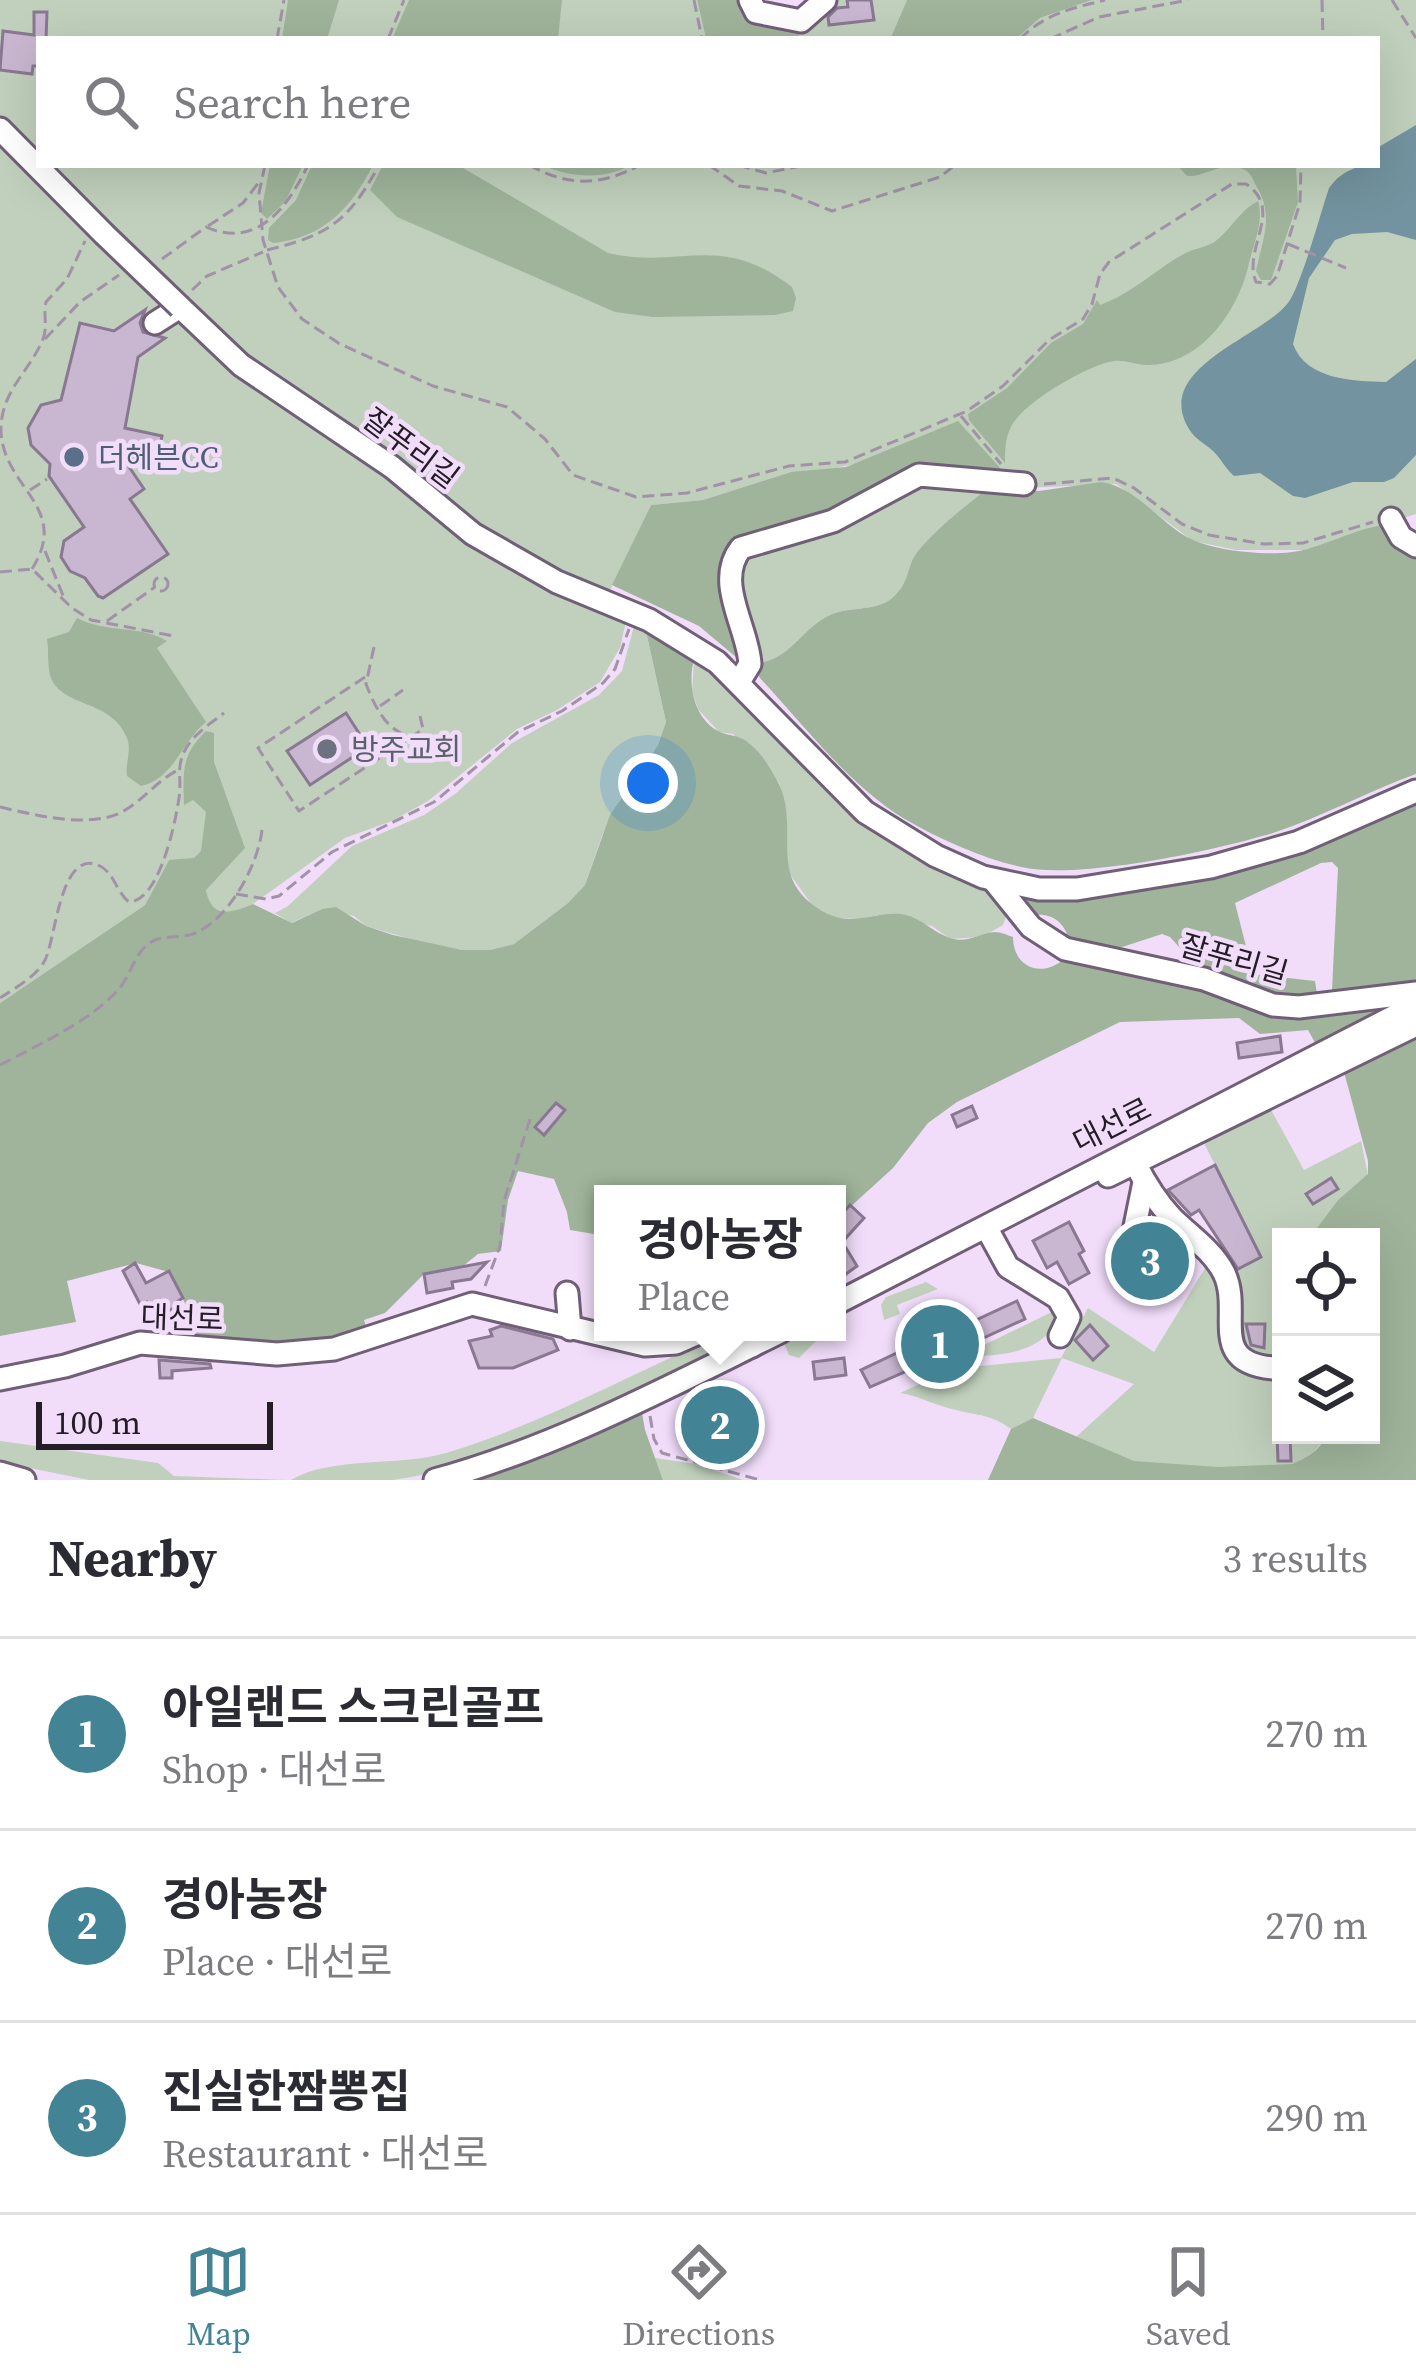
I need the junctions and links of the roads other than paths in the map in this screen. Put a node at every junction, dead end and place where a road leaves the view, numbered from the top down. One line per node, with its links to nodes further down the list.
1 (750, 0): 2 (street)
2 (825, 0)
3 (0, 129): 5 (street, 잘푸리길)
4 (0, 153): 7 (street, 잘푸리길)
5 (36, 165)
6 (39, 168): 7 (street, 잘푸리길)
7 (93, 223): 8 (street, 잘푸리길, bridge)
8 (183, 301): 9 (street); 13 (street, 잘푸리길)
9 (154, 323)
10 (1024, 484): 13 (street)
11 (1391, 519): 12 (street)
12 (1416, 546)
13 (739, 682): 15 (street, 잘푸리길)
14 (1416, 791): 15 (street, 잘푸리길)
15 (993, 879): 16 (street, 잘푸리길)
16 (1416, 994)
17 (1416, 1005): 23 (street, 대선로)
18 (1416, 1025): 19 (street, 대선로)
19 (1139, 1173): 20 (street, 대선로); 21 (street); 33 (street)
20 (991, 1236): 24 (street, 대선로); 27 (street)
21 (1120, 1268)
22 (568, 1293): 25 (street)
23 (846, 1300)
24 (846, 1301)
25 (570, 1329): 26 (street); 34 (street, 대선로)
26 (594, 1334)
27 (1060, 1336)
28 (626, 1341): 29 (street)
29 (678, 1341)
30 (741, 1341): 32 (street)
31 (762, 1341): 32 (street)
32 (752, 1346): 37 (street)
33 (1272, 1368)
34 (0, 1379)
35 (0, 1473): 36 (street)
36 (24, 1480)
37 (435, 1480)

